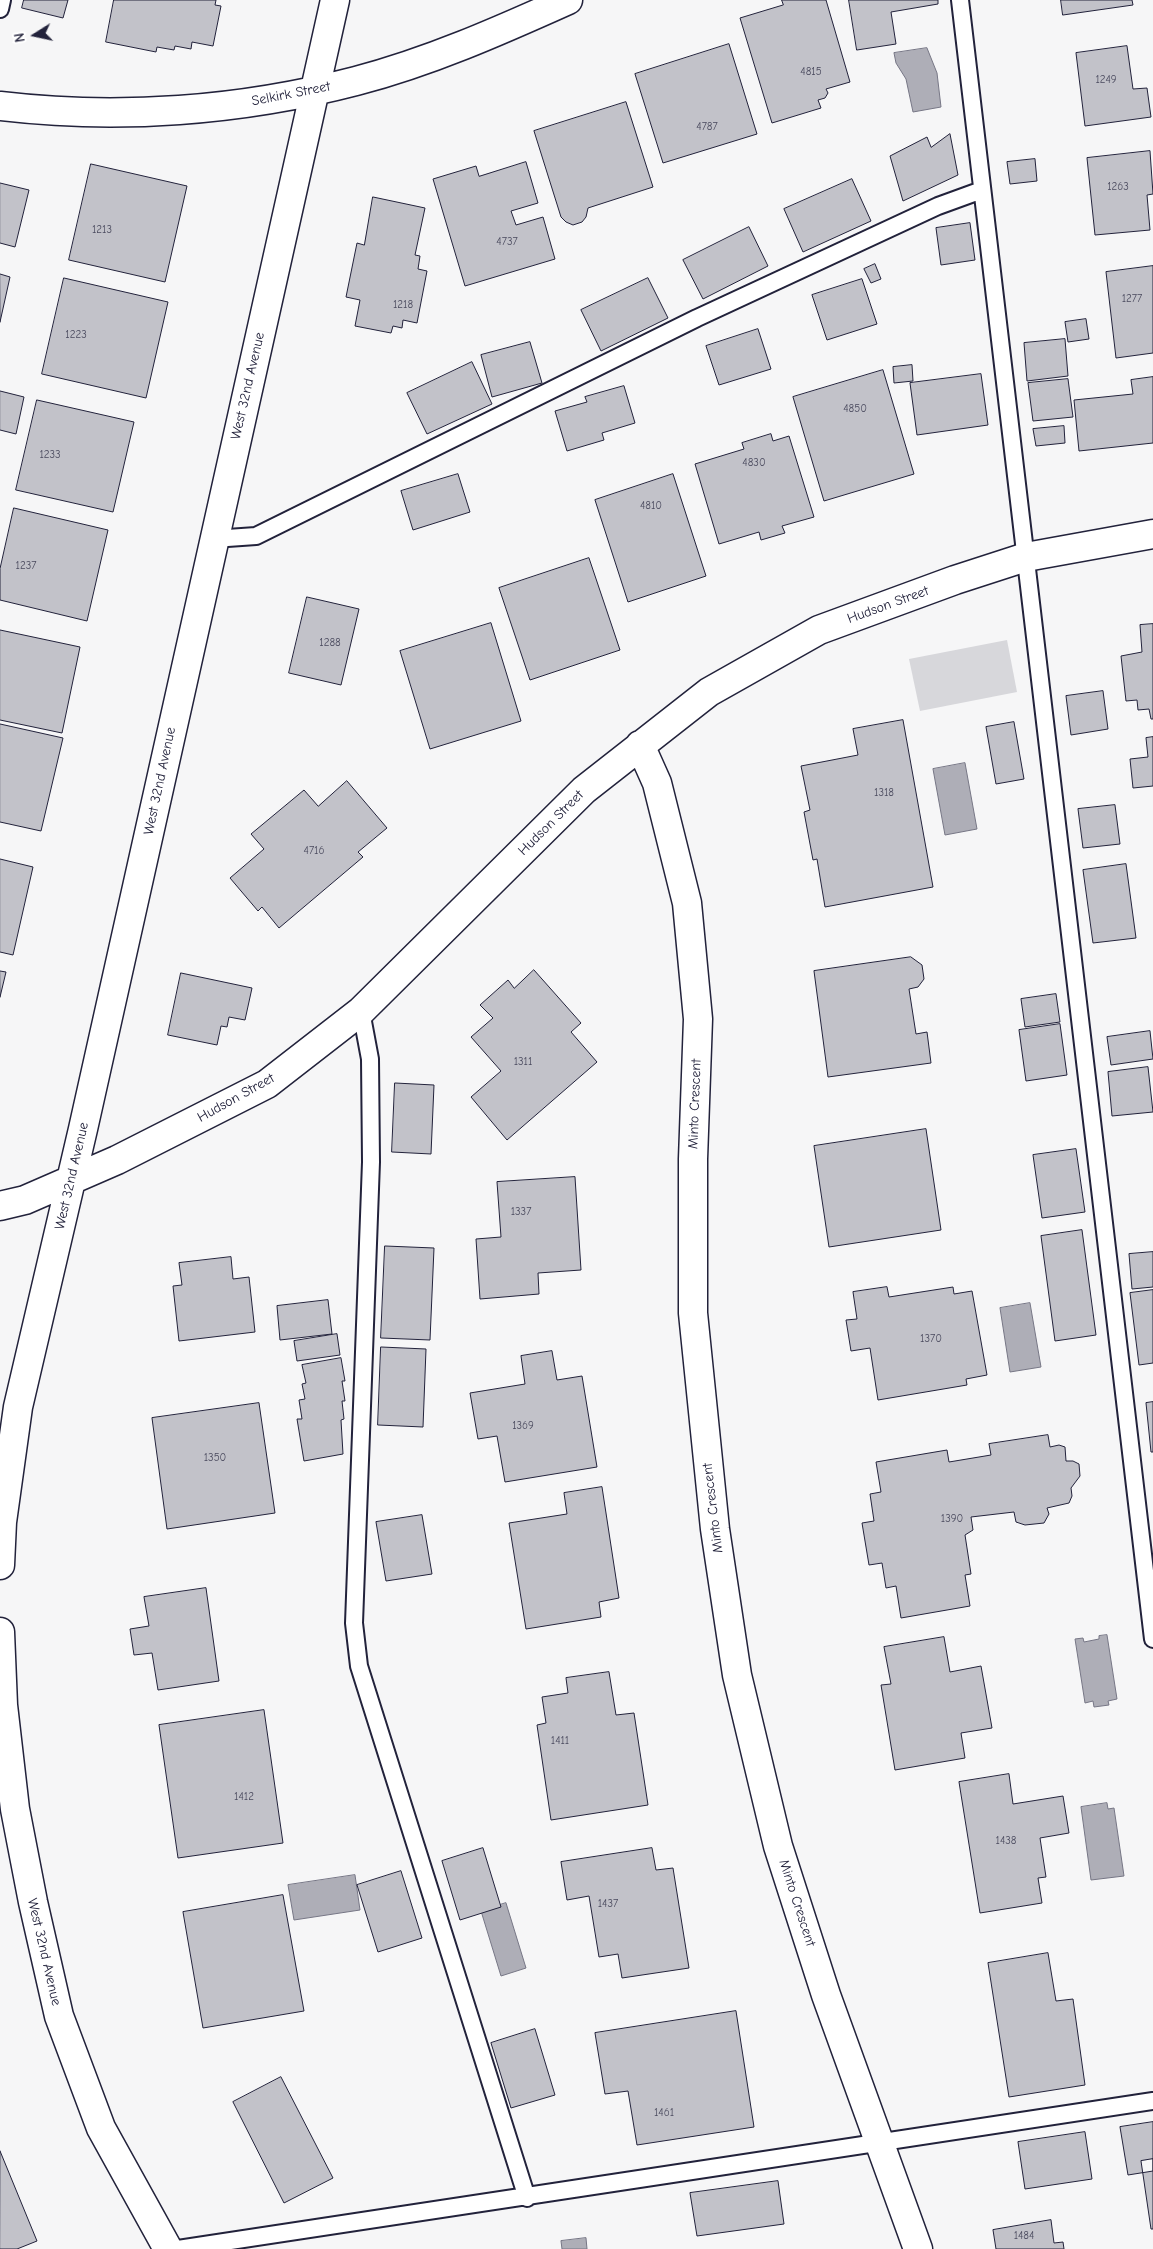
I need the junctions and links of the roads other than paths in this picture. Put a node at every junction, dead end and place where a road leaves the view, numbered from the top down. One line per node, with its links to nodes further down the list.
1 (2, 0): 5 (lane)
2 (335, 0): 6 (street, West 32nd Avenue)
3 (568, 0): 6 (street, Selkirk Street)
4 (960, 0): 8 (lane)
5 (0, 8)
6 (314, 90): 7 (street, Selkirk Street); 10 (street, West 32nd Avenue)
7 (0, 106)
8 (982, 190): 10 (lane); 11 (lane)
9 (1153, 534): 11 (street, Hudson Street)
10 (213, 539): 14 (street, West 32nd Avenue)
11 (1026, 557): 12 (street, Hudson Street); 18 (lane)
12 (640, 745): 13 (street, Hudson Street); 20 (street, Minto Crescent)
13 (361, 1011): 14 (street, Hudson Street); 21 (lane)
14 (71, 1180): 15 (street, Hudson Street); 16 (street, West 32nd Avenue)
15 (0, 1206)
16 (0, 1564)
17 (0, 1632): 22 (street, West 32nd Avenue)
18 (1153, 1639)
19 (1153, 2101): 20 (lane)
20 (880, 2141): 21 (lane); 24 (street, Minto Crescent)
21 (527, 2198): 23 (lane)
22 (168, 2249)
23 (178, 2249)
24 (918, 2249)

